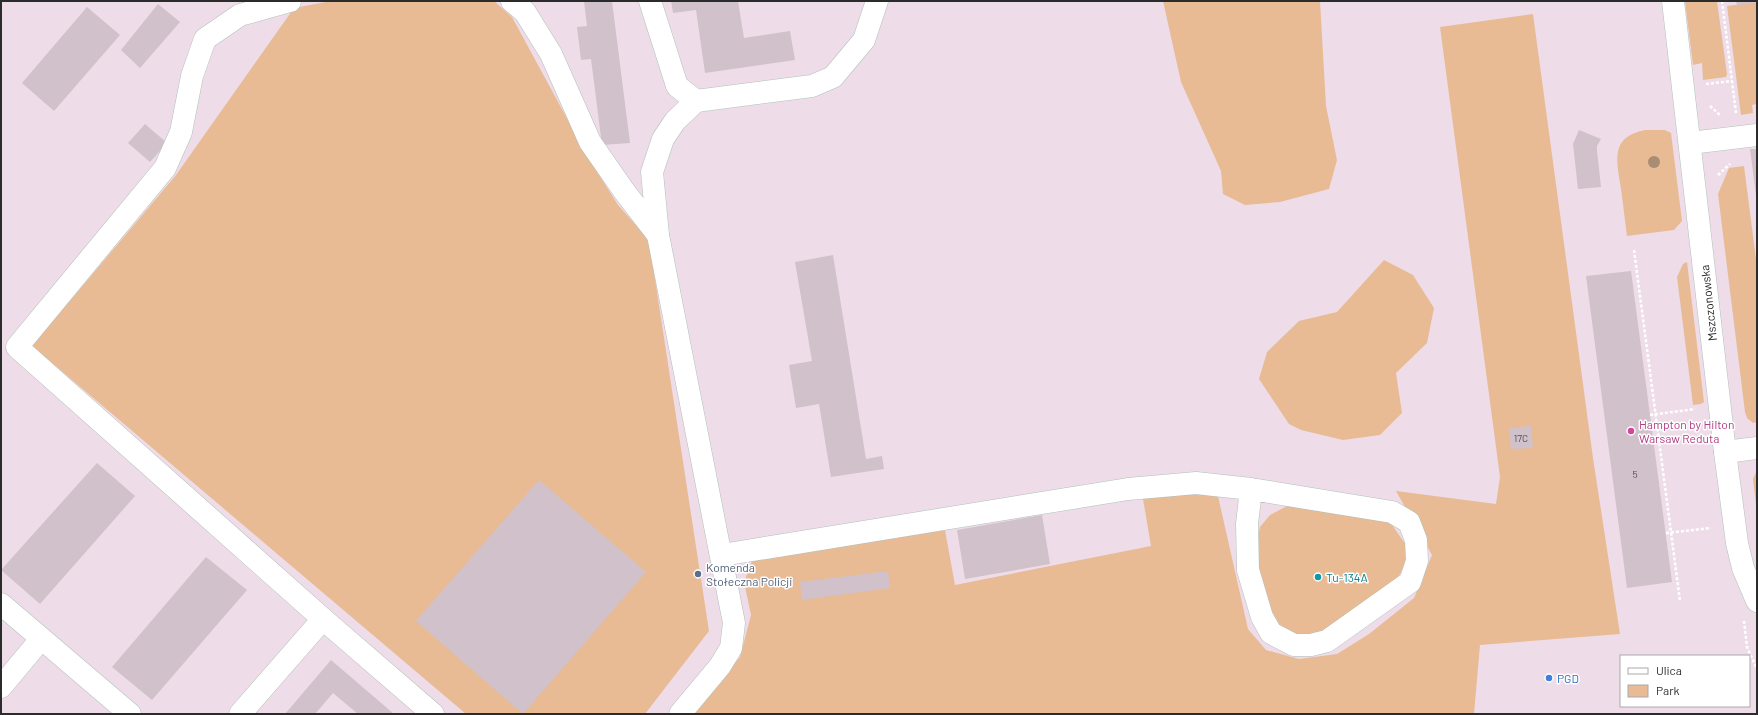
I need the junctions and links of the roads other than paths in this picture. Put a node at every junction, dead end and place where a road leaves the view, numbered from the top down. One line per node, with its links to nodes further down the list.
1 (290, 1): 16 (street)
2 (512, 1): 9 (street)
3 (650, 1): 6 (street)
4 (877, 1): 6 (street)
5 (1673, 1): 8 (street, Mszczonowska)
6 (696, 101): 9 (street)
7 (1744, 130): 8 (street)
8 (1690, 143): 11 (street, Mszczonowska)
9 (658, 235): 13 (street)
10 (1757, 448): 11 (street)
11 (1725, 452): 14 (street, Mszczonowska)
12 (1251, 489): 12 (street); 13 (street)
13 (722, 555): 22 (street)
14 (1757, 601)
15 (1, 604): 17 (street)
16 (323, 619): 20 (street); 21 (street)
17 (41, 639): 18 (street); 19 (street)
18 (1, 687)
19 (130, 714)
20 (240, 714)
21 (434, 714)
22 (680, 714)

